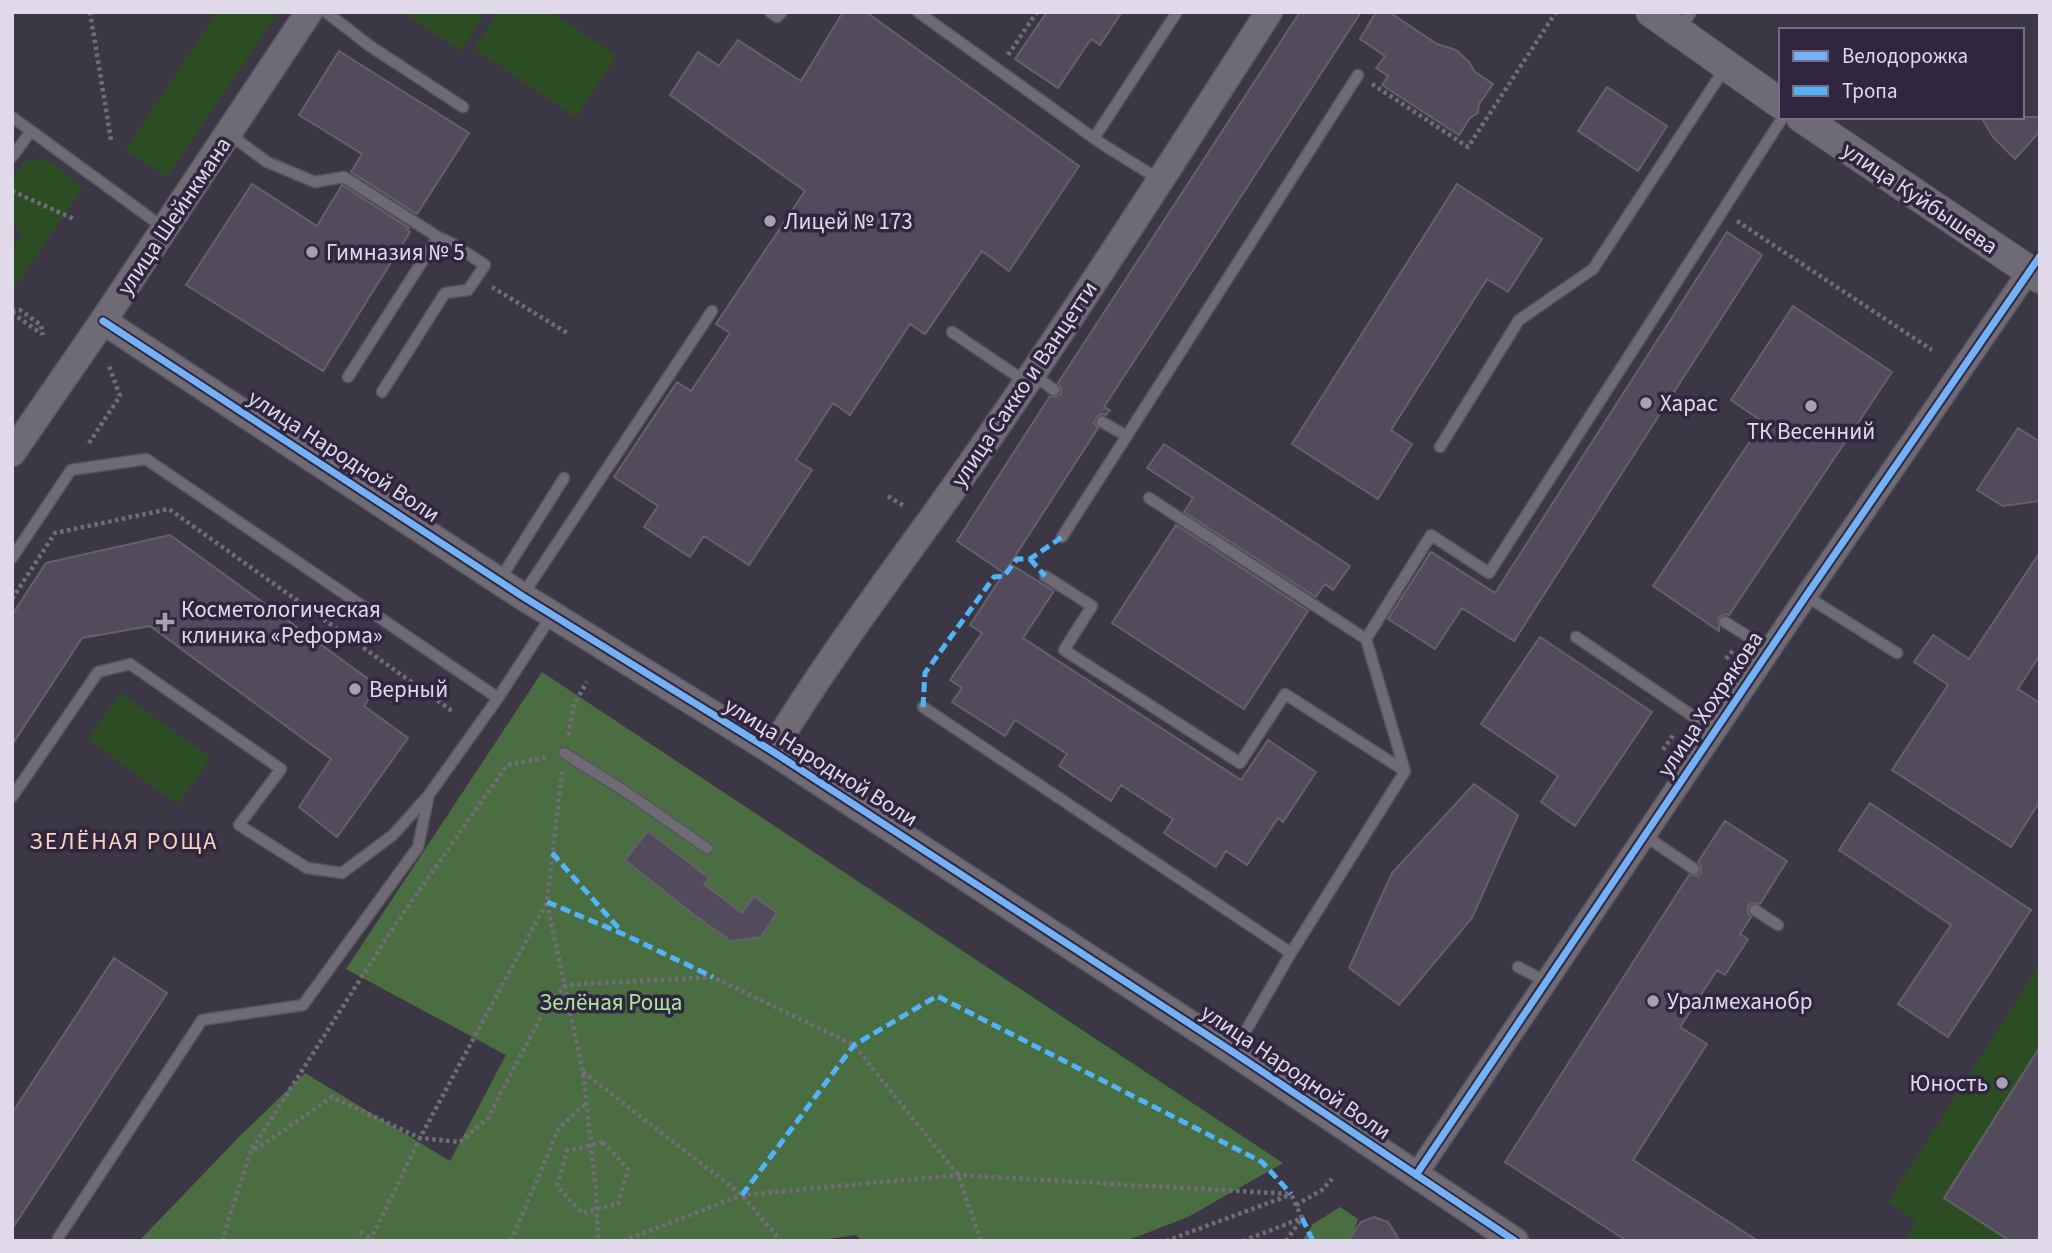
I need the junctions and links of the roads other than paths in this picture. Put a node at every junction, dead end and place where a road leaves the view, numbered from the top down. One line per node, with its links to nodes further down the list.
1 (309, 12): 18 (street, улица Шейнкмана)
2 (326, 12): 13 (lane)
3 (770, 12): 4 (lane)
4 (782, 12)
5 (918, 12): 19 (lane)
6 (1177, 12): 19 (lane)
7 (1269, 12): 21 (street, улица Сакко и Ванцетти)
8 (1651, 12): 9 (main road)
9 (1685, 22): 10 (main road)
10 (1727, 66): 12 (main road); 34 (lane)
11 (1358, 75): 33 (lane)
12 (1779, 103)
13 (463, 107)
14 (12, 117): 17 (lane)
15 (1782, 119): 47 (lane)
16 (1804, 119): 24 (main road, улица Куйбышева)
17 (31, 131): 20 (lane); 22 (lane)
18 (229, 134): 22 (street, улица Шейнкмана); 23 (lane)
19 (1094, 138): 21 (lane)
20 (12, 157)
21 (1161, 180): 29 (street, улица Сакко и Ванцетти)
22 (164, 228): 26 (street, улица Шейнкмана)
23 (438, 237): 28 (lane); 31 (lane)
24 (2036, 268): 43 (street, улица Хохрякова)
25 (712, 311): 42 (lane)
26 (103, 321): 35 (street, улица Шейнкмана); 41 (street, улица Народной Воли)
27 (952, 332): 29 (lane)
28 (348, 377)
29 (1029, 378): 30 (lane); 53 (street, улица Сакко и Ванцетти)
30 (1054, 390)
31 (382, 391)
32 (1102, 422): 33 (lane)
33 (1127, 436): 38 (lane)
34 (1440, 447)
35 (12, 453)
36 (564, 478): 41 (lane)
37 (1149, 498): 47 (lane)
38 (1062, 537)
39 (12, 558): 50 (lane)
40 (1045, 576): 55 (lane)
41 (499, 581): 42 (street, улица Народной Воли)
42 (522, 596): 44 (street, улица Народной Воли)
43 (1806, 596): 48 (street, улица Хохрякова); 49 (lane)
44 (552, 615): 50 (lane); 53 (street, улица Народной Воли)
45 (1725, 622): 48 (lane)
46 (1576, 638): 52 (lane)
47 (1366, 639): 55 (lane)
48 (1769, 650): 52 (street, улица Хохрякова)
49 (1897, 653)
50 (498, 698): 56 (lane)
51 (923, 707): 63 (lane)
52 (1715, 731): 58 (street, улица Хохрякова)
53 (772, 751): 66 (street, улица Народной Воли)
54 (564, 753): 59 (lane)
55 (1405, 771): 63 (lane)
56 (428, 796): 57 (lane); 68 (lane)
57 (12, 797)
58 (1645, 836): 60 (lane); 65 (street, улица Хохрякова)
59 (707, 848)
60 (1694, 869)
61 (1755, 911): 62 (lane)
62 (1778, 925)
63 (1292, 953): 66 (lane)
64 (1518, 967): 65 (lane)
65 (1547, 982): 67 (street, улица Хохрякова)
66 (1233, 1052): 67 (street, улица Народной Воли)
67 (1416, 1175): 69 (street, улица Народной Воли)
68 (58, 1238)
69 (1515, 1241)

